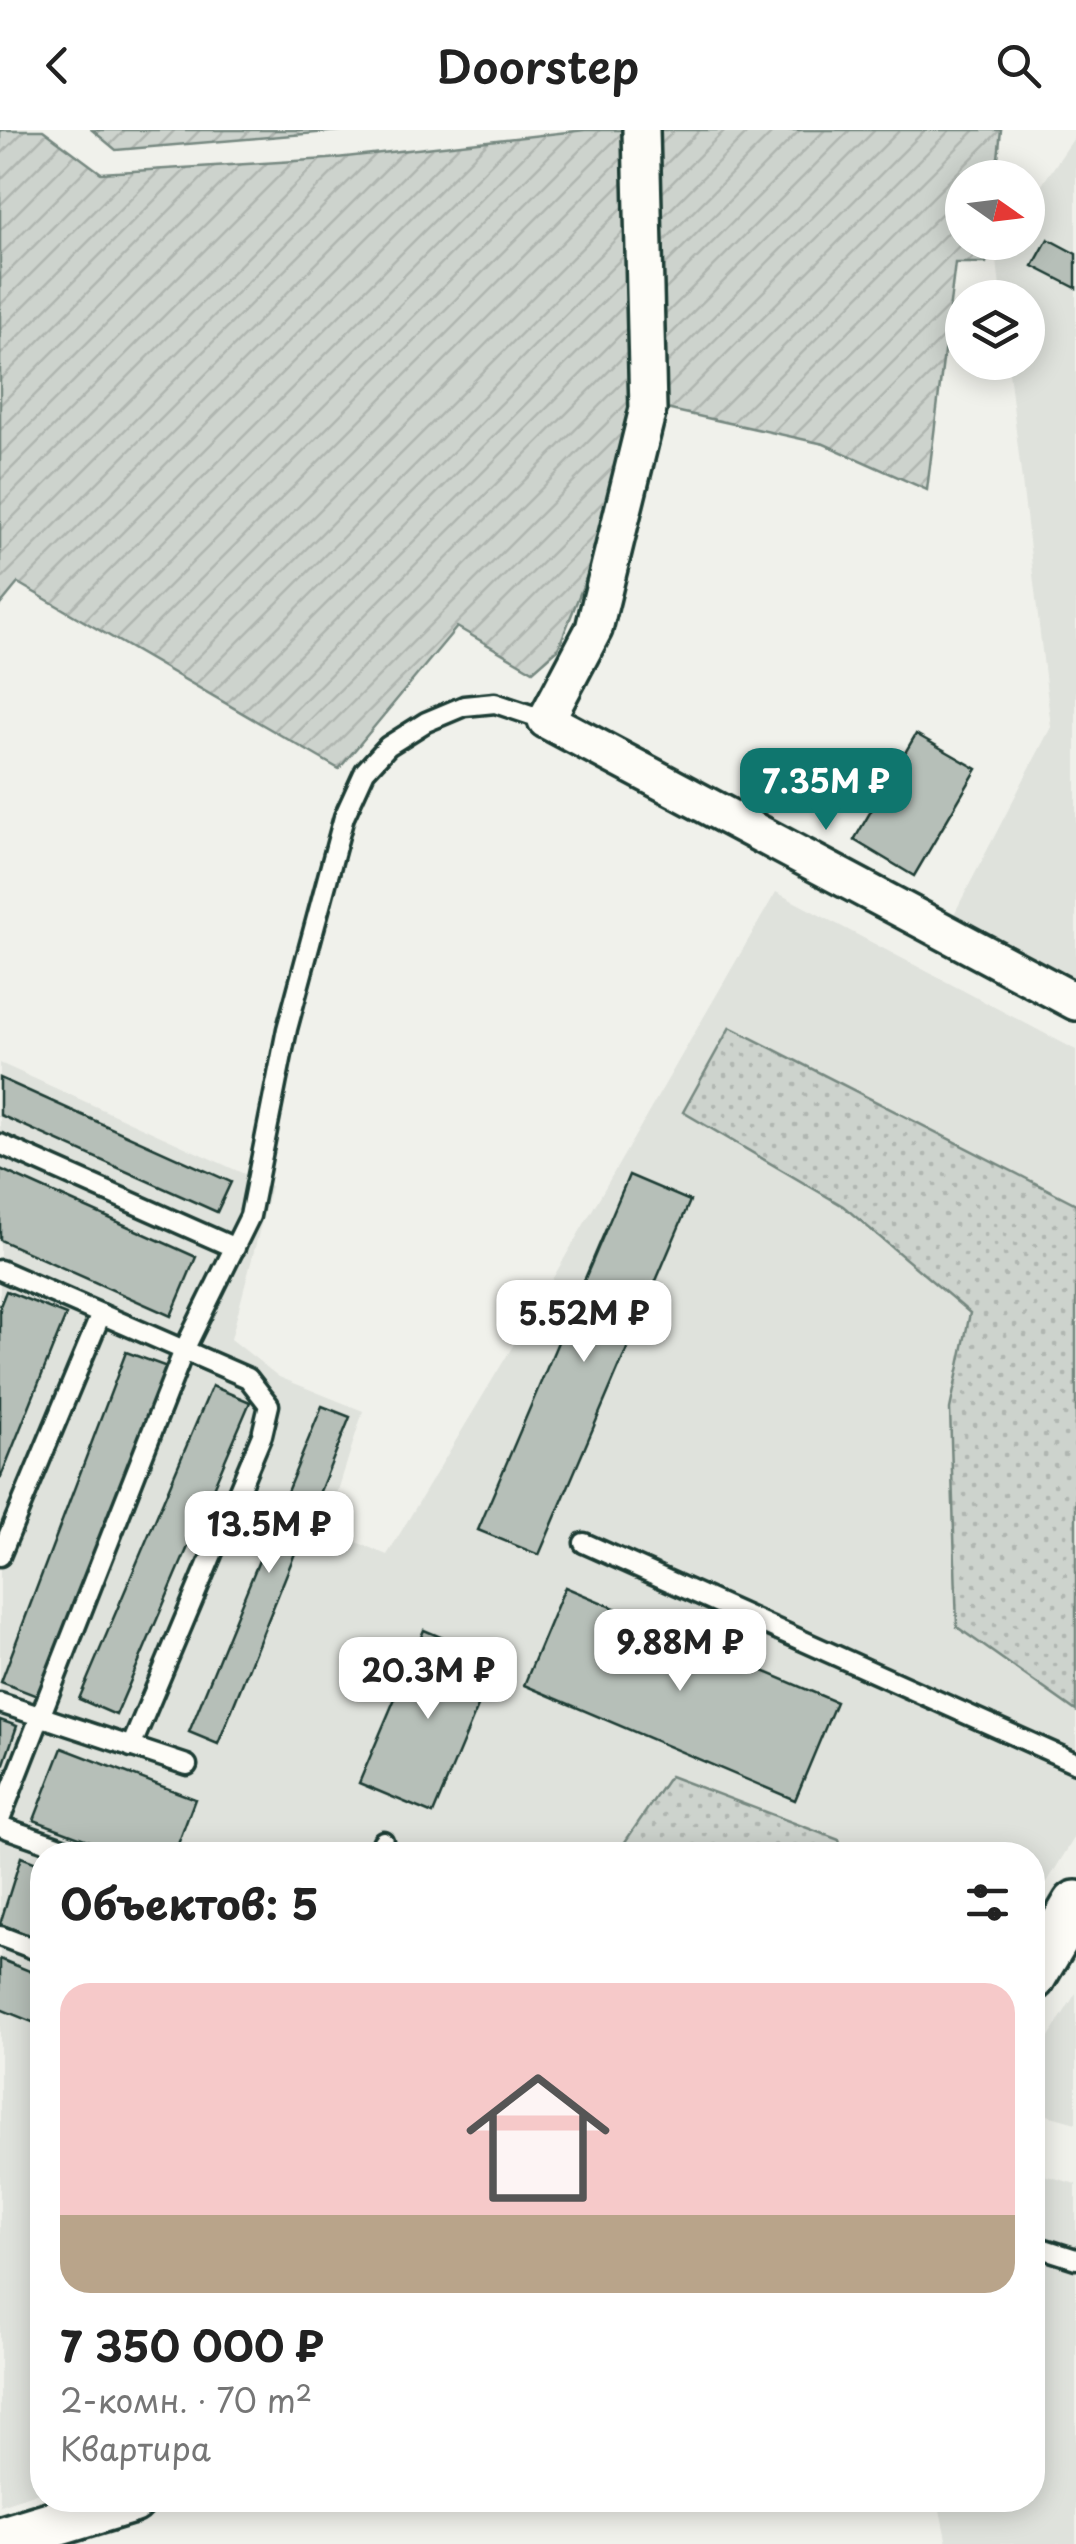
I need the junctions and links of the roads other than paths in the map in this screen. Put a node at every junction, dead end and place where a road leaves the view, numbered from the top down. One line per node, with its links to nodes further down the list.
1 (642, 130): 2 (street)
2 (546, 720): 3 (street); 5 (lane)
3 (1076, 1002)
4 (0, 1144): 5 (lane)
5 (234, 1248): 8 (lane)
6 (0, 1270): 7 (lane)
7 (101, 1314): 8 (lane); 10 (lane)
8 (184, 1350): 12 (lane); 13 (lane)
9 (584, 1543): 14 (lane)
10 (0, 1556)
11 (0, 1703): 12 (lane)
12 (40, 1716): 13 (lane); 16 (lane)
13 (131, 1747): 15 (lane)
14 (1076, 1763)
15 (187, 1765)
16 (0, 1822): 17 (lane)
17 (50, 1842)
18 (1076, 1904): 21 (street)
19 (0, 1936): 20 (lane)
20 (30, 1947)
21 (1045, 1956)
22 (1045, 2249): 23 (lane)
23 (1076, 2259)
24 (92, 2512): 25 (street)
25 (0, 2540)

